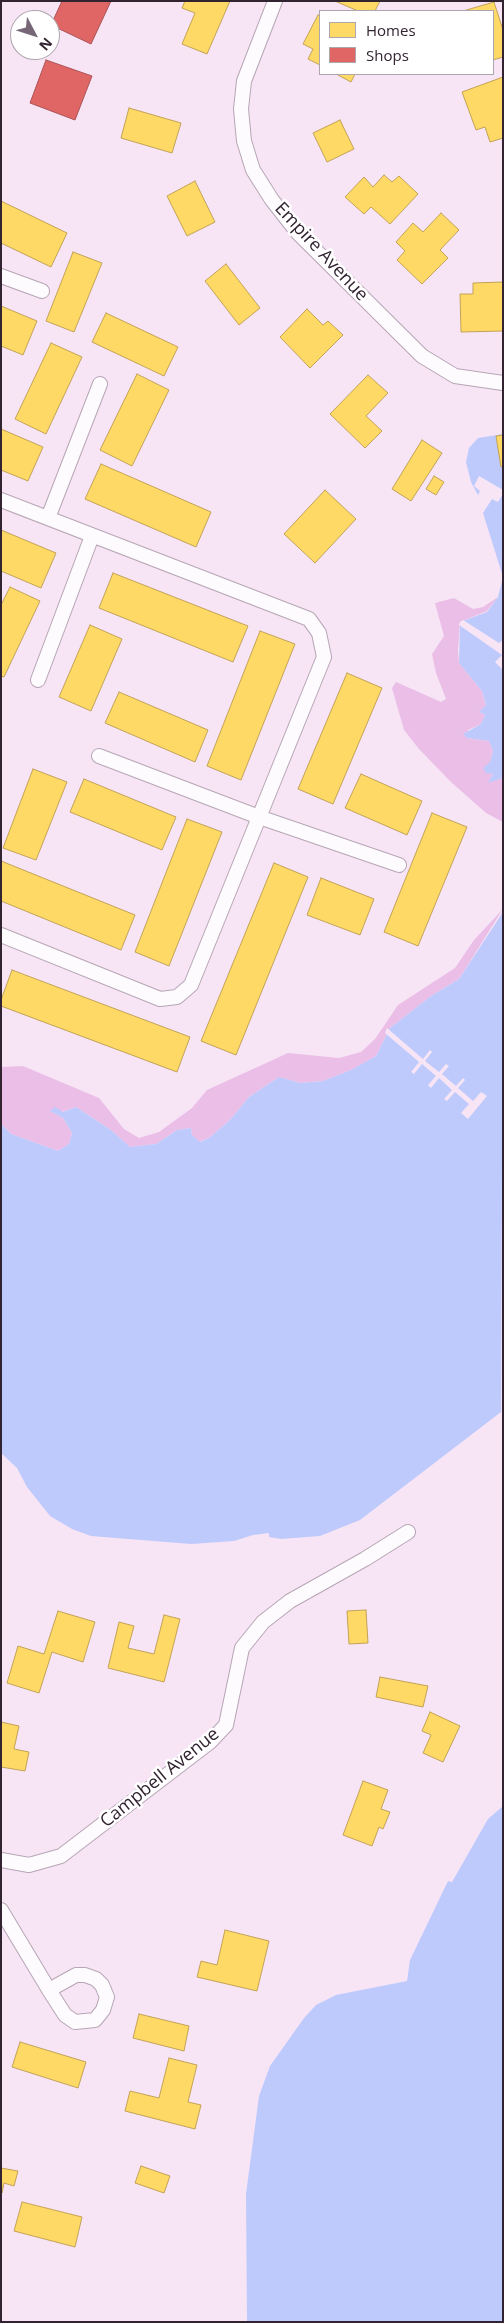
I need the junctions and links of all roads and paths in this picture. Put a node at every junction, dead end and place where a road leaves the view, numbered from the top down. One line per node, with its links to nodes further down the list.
1 (275, 1): 4 (street, Empire Avenue)
2 (1, 276): 3 (street)
3 (42, 291)
4 (503, 383)
5 (100, 384): 7 (street)
6 (1, 500): 7 (street)
7 (48, 518): 8 (street)
8 (92, 536): 9 (street); 11 (street)
9 (38, 680)
10 (99, 756): 11 (street)
11 (258, 817): 12 (street); 13 (street)
12 (399, 865)
13 (1, 935)
14 (408, 1532): 15 (street, Campbell Avenue)
15 (1, 1860)
16 (1, 1910): 17 (street)
17 (49, 1990)

